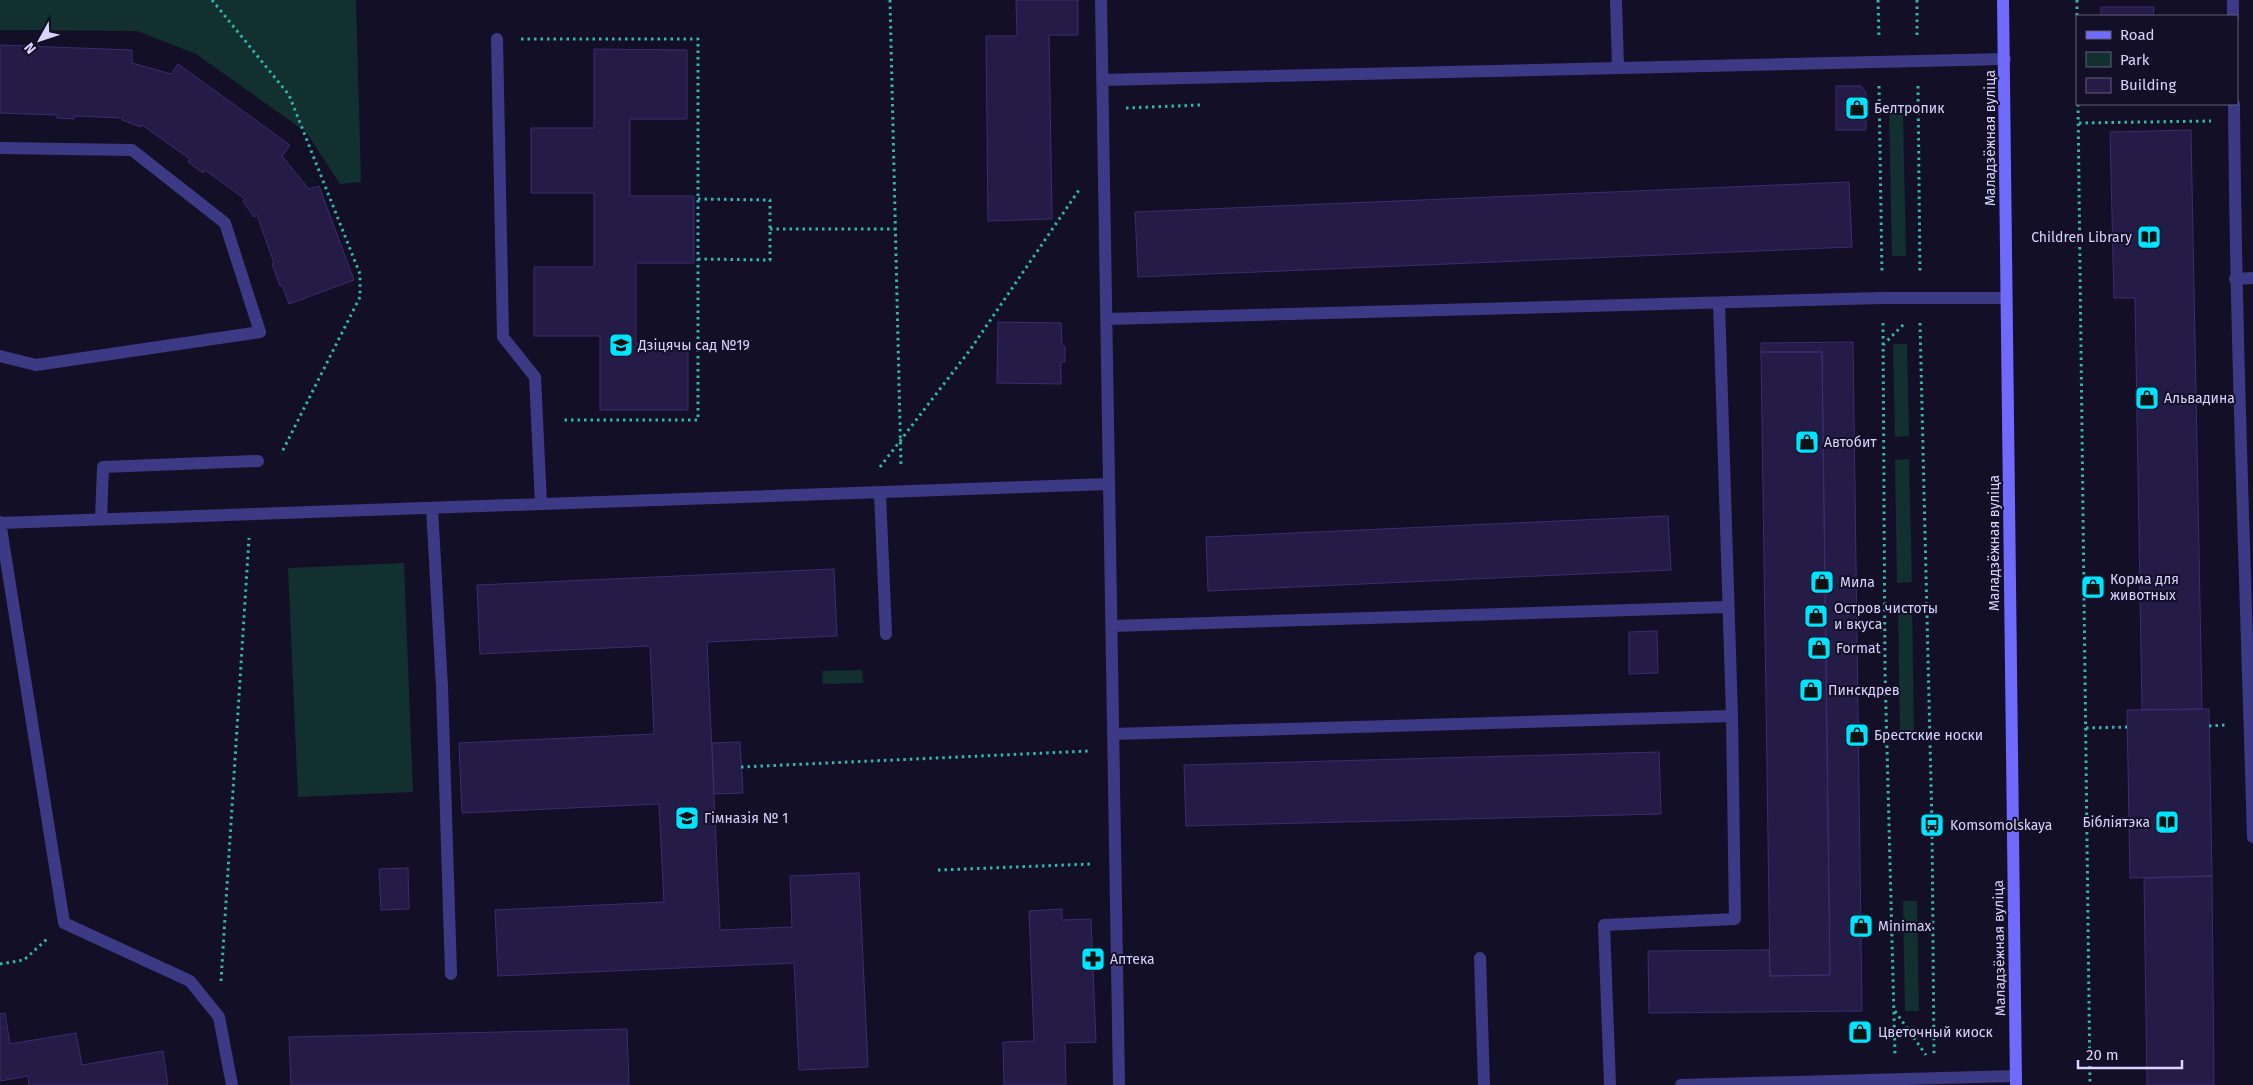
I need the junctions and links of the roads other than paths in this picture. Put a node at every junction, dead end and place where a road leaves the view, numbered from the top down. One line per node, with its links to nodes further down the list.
1 (1101, 0): 9 (lane)
2 (1616, 0): 8 (lane)
3 (2003, 0): 7 (main road, Маладзёжная вуліца)
4 (2233, 0): 5 (lane)
5 (2233, 15)
6 (497, 39): 21 (lane)
7 (2005, 59): 8 (lane); 14 (main road, Маладзёжная вуліца)
8 (1618, 68): 9 (lane)
9 (1102, 80): 16 (lane)
10 (2234, 105): 13 (lane)
11 (0, 148): 17 (lane)
12 (2253, 278): 13 (lane)
13 (2236, 279): 23 (lane)
14 (2006, 298): 15 (lane); 34 (main road, Маладзёжная вуліца)
15 (1719, 303): 16 (lane); 26 (lane)
16 (1107, 320): 19 (lane)
17 (0, 356)
18 (258, 461): 24 (lane)
19 (1109, 484): 20 (lane); 27 (lane)
20 (880, 492): 21 (lane); 28 (lane)
21 (541, 504): 22 (lane)
22 (432, 508): 24 (lane); 33 (lane)
23 (2249, 516): 31 (lane)
24 (101, 519): 25 (lane)
25 (0, 522): 35 (lane)
26 (1727, 607): 27 (lane); 29 (lane)
27 (1112, 626): 30 (lane)
28 (886, 634)
29 (1732, 716): 30 (lane); 38 (lane)
30 (1114, 734): 36 (lane)
31 (2253, 836)
32 (1480, 958): 37 (lane)
33 (451, 974)
34 (2016, 1081): 39 (lane)
35 (232, 1085)
36 (1119, 1085)
37 (1484, 1085)
38 (1610, 1085)
39 (1681, 1085)

